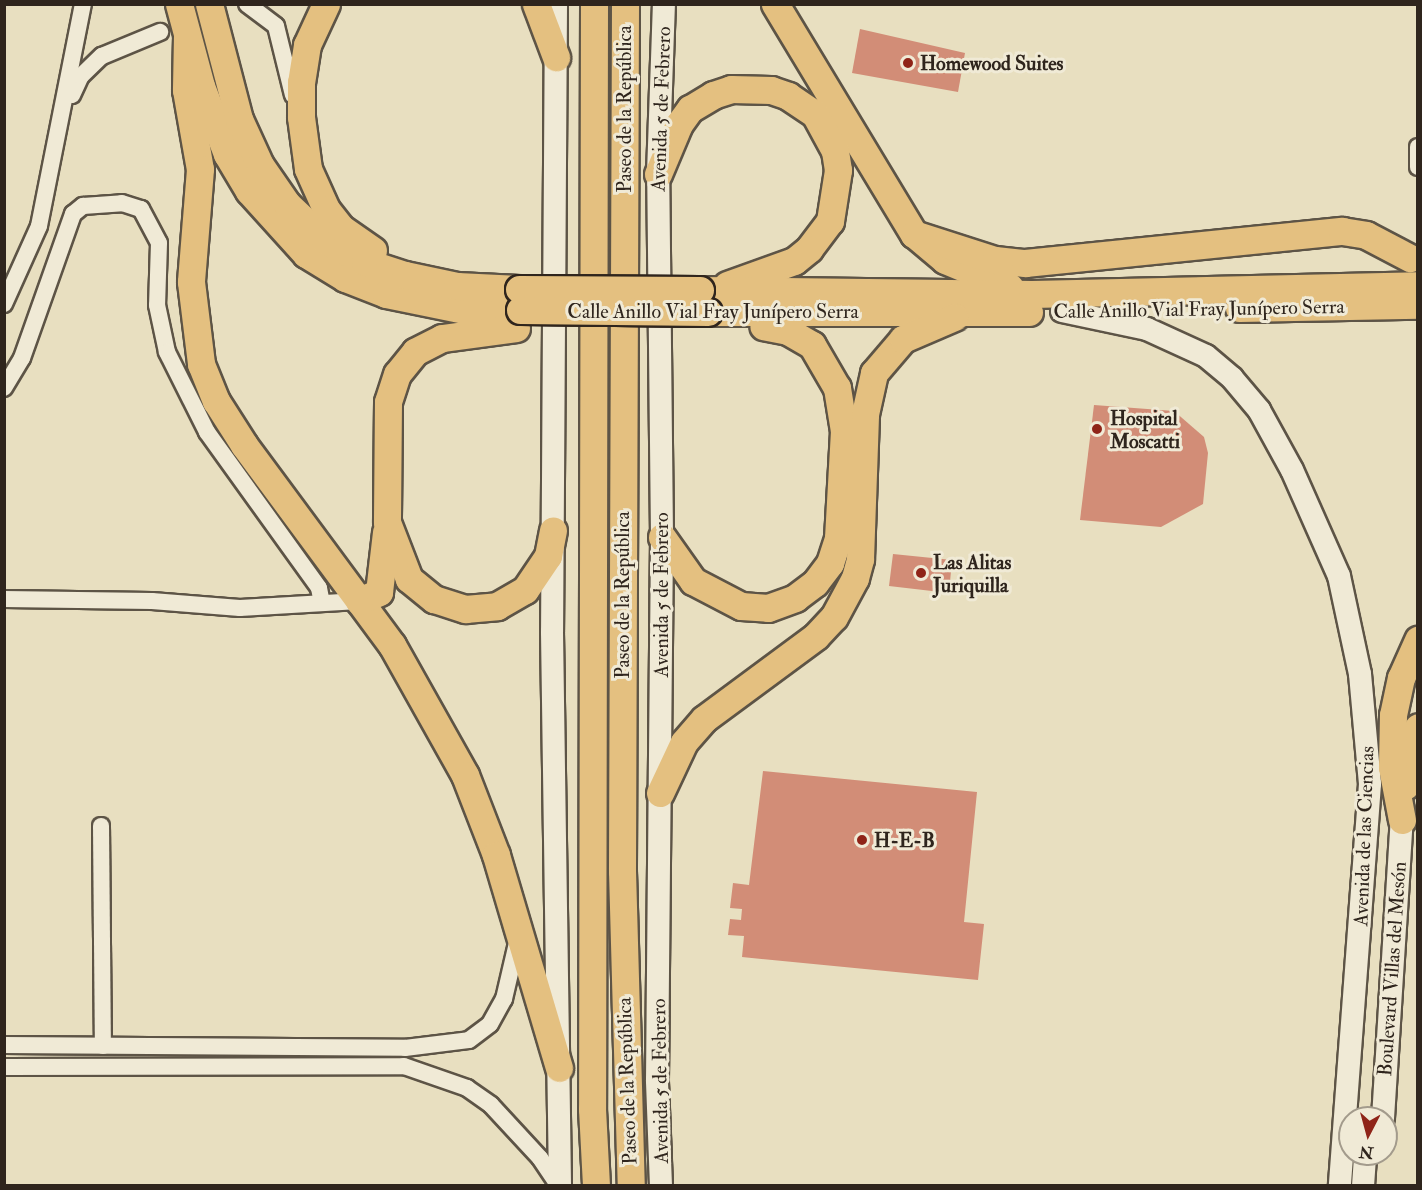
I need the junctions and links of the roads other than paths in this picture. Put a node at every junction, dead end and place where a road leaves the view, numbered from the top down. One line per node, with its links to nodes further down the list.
1 (83, 4): 15 (street)
2 (179, 4): 13 (highway, Calle Anillo Vial Fray Junípero Serra)
3 (247, 4): 18 (street)
4 (326, 4): 18 (highway)
5 (536, 4): 14 (highway)
6 (556, 4): 14 (main road)
7 (594, 4): 54 (highway, Paseo de la República)
8 (625, 4): 60 (highway, Paseo de la República)
9 (664, 4): 19 (main road, Avenida 5 de Febrero)
10 (775, 4): 20 (highway)
11 (219, 6): 22 (highway, Calle Anillo Vial Fray Junípero Serra)
12 (160, 32): 15 (street)
13 (187, 36): 27 (highway, Calle Anillo Vial Fray Junípero Serra); 37 (highway)
14 (556, 57): 34 (main road)
15 (62, 119): 25 (street)
16 (1418, 147): 17 (street)
17 (1418, 167)
18 (308, 169): 22 (highway)
19 (658, 174): 26 (highway); 35 (main road, Avenida 5 de Febrero)
20 (914, 234): 21 (highway); 23 (highway)
21 (1410, 258)
22 (457, 286): 27 (highway, Calle Anillo Vial Fray Junípero Serra)
23 (1032, 294): 24 (highway, Calle Anillo Vial Fray Junípero Serra); 26 (highway, Calle Anillo Vial Fray Junípero Serra)
24 (1408, 295): 29 (highway, Calle Anillo Vial Fray Junípero Serra)
25 (4, 304)
26 (707, 305): 27 (highway, Calle Anillo Vial Fray Junípero Serra, bridge); 27 (highway); 28 (highway, Calle Anillo Vial Fray Junípero Serra); 31 (highway)
27 (518, 309): 33 (highway)
28 (906, 311): 30 (highway, Calle Anillo Vial Fray Junípero Serra); 31 (highway)
29 (1062, 311): 30 (highway, Calle Anillo Vial Fray Junípero Serra); 51 (main road, Avenida de las Ciencias)
30 (969, 313): 41 (highway)
31 (763, 326): 35 (highway)
32 (4, 388): 38 (street)
33 (387, 522): 34 (highway); 37 (highway)
34 (553, 530): 50 (main road)
35 (662, 537): 41 (main road, Avenida 5 de Febrero)
36 (4, 599): 38 (street)
37 (359, 602): 38 (street); 44 (highway)
38 (322, 603)
39 (1418, 640): 42 (highway)
40 (1418, 727): 42 (highway)
41 (660, 793): 61 (main road, Avenida 5 de Febrero)
42 (1402, 820): 53 (main road, Boulevard Villas del Mesón)
43 (101, 826): 46 (street)
44 (519, 939): 47 (street); 50 (highway)
45 (4, 1045): 46 (street)
46 (103, 1046): 47 (street)
47 (132, 1046): 49 (street)
48 (4, 1067): 49 (street)
49 (133, 1067): 57 (street)
50 (559, 1068): 57 (main road)
51 (1351, 1070): 52 (main road); 62 (main road, Avenida de las Ciencias)
52 (1368, 1106)
53 (1384, 1106)
54 (592, 1109): 58 (highway); 59 (highway, Paseo de la República)
55 (1364, 1166): 63 (main road)
56 (1379, 1166): 64 (main road)
57 (559, 1185)
58 (582, 1185)
59 (596, 1185)
60 (631, 1185)
61 (661, 1185)
62 (1340, 1185)
63 (1363, 1185)
64 (1378, 1185)

